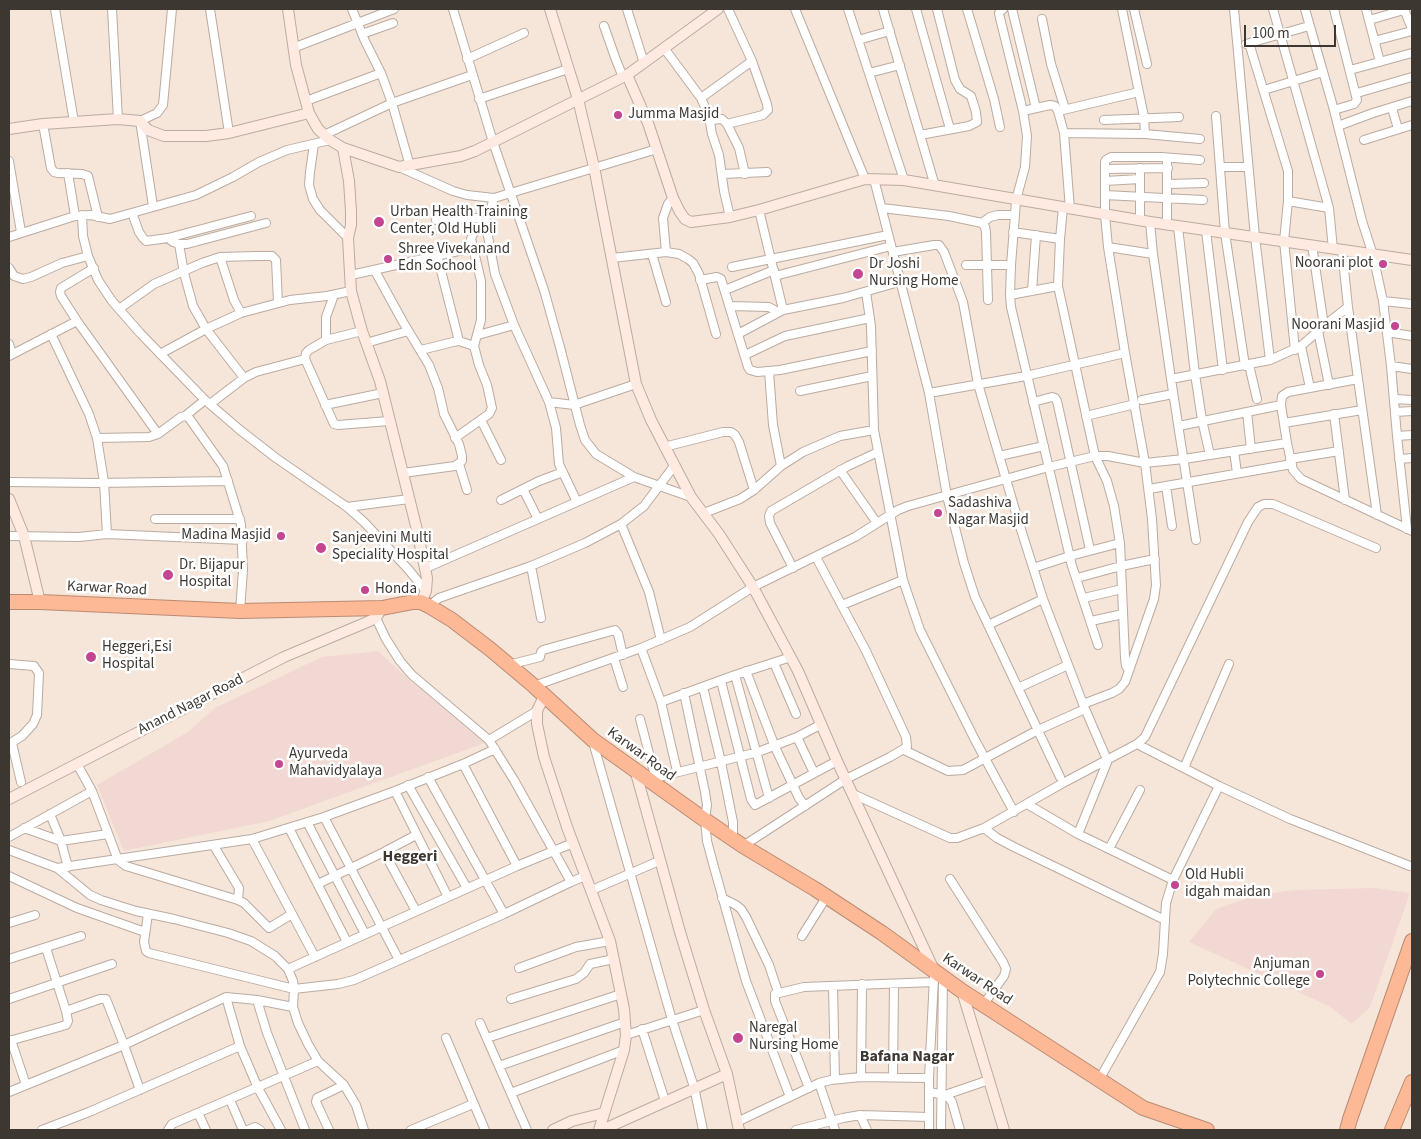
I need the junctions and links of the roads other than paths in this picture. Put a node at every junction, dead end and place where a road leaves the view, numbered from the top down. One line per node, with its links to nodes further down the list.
1 (56, 9): 85 (street)
2 (112, 9): 81 (street)
3 (172, 9): 84 (street)
4 (210, 9): 94 (street)
5 (288, 9): 45 (street)
6 (352, 9): 33 (street)
7 (394, 9): 33 (street)
8 (453, 9): 48 (street)
9 (550, 9): 54 (street)
10 (627, 9): 51 (street)
11 (718, 9): 46 (street)
12 (728, 9): 49 (street)
13 (795, 9): 120 (street)
14 (848, 9): 41 (street)
15 (883, 9): 37 (street)
16 (916, 9): 92 (street)
17 (937, 9): 92 (street)
18 (967, 9): 91 (street)
19 (1003, 9): 76 (street)
20 (1012, 9): 72 (street)
21 (1122, 9): 64 (street)
22 (1134, 9): 52 (street)
23 (1234, 9): 24 (street); 44 (street)
24 (1242, 9)
25 (1273, 9): 40 (street)
26 (1305, 9): 35 (street)
27 (1334, 9): 55 (street)
28 (1366, 9): 31 (street)
29 (1404, 9): 31 (street); 36 (street)
30 (1042, 19): 74 (street)
31 (1369, 20): 42 (street)
32 (393, 23): 39 (street)
33 (357, 24): 39 (street); 45 (street)
34 (604, 26): 60 (street)
35 (1309, 26): 40 (street); 56 (street)
36 (1412, 30): 42 (street)
37 (890, 31): 41 (street); 53 (street)
38 (524, 33): 48 (street)
39 (362, 34): 57 (street)
40 (1280, 34): 43 (street); 62 (street)
41 (858, 40): 59 (street)
42 (1374, 41): 50 (street)
43 (1249, 44): 44 (street); 63 (street)
44 (1237, 47): 109 (street)
45 (293, 48): 69 (street)
46 (664, 48): 51 (street); 66 (street)
47 (1412, 53): 50 (street)
48 (467, 59): 58 (street)
49 (752, 61): 66 (street); 87 (street)
50 (1380, 62): 55 (street)
51 (644, 63): 60 (street)
52 (1147, 64)
53 (900, 65): 59 (street); 97 (street)
54 (568, 69): 67 (street); 68 (street)
55 (1350, 70): 65 (street)
56 (1323, 72): 62 (street); 75 (street)
57 (381, 73): 69 (street); 71 (street)
58 (472, 74): 67 (street); 71 (street)
59 (869, 74): 122 (street)
60 (625, 76): 68 (street); 104 (street)
61 (1412, 77): 65 (street)
62 (1293, 81): 63 (street); 139 (street)
63 (1264, 90): 135 (street)
64 (1139, 92): 74 (street); 79 (street)
65 (1356, 93): 75 (street)
66 (701, 98): 82 (street)
67 (479, 99): 101 (street)
68 (578, 99): 101 (street); 111 (street)
69 (306, 101): 77 (street)
70 (1412, 102): 73 (street)
71 (392, 103): 98 (street); 108 (street)
72 (1036, 108): 74 (street); 76 (street)
73 (1392, 108): 89 (street); 93 (street)
74 (1062, 110): 95 (street)
75 (1334, 110): 89 (street)
76 (1023, 111): 133 (street)
77 (309, 113): 94 (street); 98 (street)
78 (1216, 116): 112 (street)
79 (1144, 117): 80 (street); 83 (street); 96 (street)
80 (1179, 117)
81 (118, 119): 84 (street); 85 (street)
82 (711, 120): 87 (street); 118 (street)
83 (1104, 120)
84 (140, 121): 94 (street); 136 (street)
85 (74, 122): 86 (street)
86 (44, 124): 90 (street); 117 (street)
87 (727, 124): 119 (street)
88 (1412, 125): 93 (street)
89 (1338, 126): 176 (street)
90 (9, 127)
91 (1000, 127)
92 (950, 129): 97 (street)
93 (1398, 130): 100 (street)
94 (229, 133)
95 (1064, 133): 96 (street); 138 (street)
96 (1145, 134): 99 (street)
97 (920, 135): 126 (street)
98 (327, 137): 102 (street); 103 (street)
99 (1200, 139)
100 (1364, 140)
101 (493, 142): 108 (street); 127 (street)
102 (314, 144): 136 (street); 164 (street)
103 (343, 148): 110 (street); 164 (street)
104 (657, 149): 111 (street); 131 (street)
105 (1167, 158): 106 (street); 114 (street); 115 (street)
106 (1200, 160)
107 (9, 161): 156 (street)
108 (410, 166): 110 (street)
109 (1248, 166): 112 (street); 162 (street)
110 (398, 167): 130 (street)
111 (594, 167): 127 (street); 180 (street)
112 (1220, 167): 158 (street)
113 (1140, 168): 114 (street); 115 (street); 121 (street)
114 (1168, 168): 125 (street)
115 (1105, 169): 123 (street)
116 (767, 172): 119 (street)
117 (68, 173): 142 (street); 146 (street)
118 (722, 174): 119 (street); 147 (street)
119 (745, 174)
120 (869, 179): 122 (street); 137 (street); 140 (street)
121 (1140, 179): 123 (street); 129 (street)
122 (904, 180): 126 (street)
123 (1105, 181): 128 (street)
124 (1204, 183): 125 (street)
125 (1168, 184): 132 (street)
126 (935, 186): 133 (street)
127 (510, 194): 130 (street); 267 (street)
128 (1105, 196): 129 (street); 144 (street)
129 (1140, 197): 132 (street); 150 (street)
130 (494, 198): 149 (street)
131 (673, 198): 147 (street); 173 (street)
132 (1168, 198): 134 (street); 153 (street)
133 (1016, 200): 138 (street); 143 (street)
134 (1203, 200)
135 (1288, 201): 139 (street); 166 (street)
136 (153, 206): 141 (street)
137 (882, 208): 151 (street); 159 (street)
138 (1067, 208): 144 (street); 165 (street)
139 (1329, 208): 172 (street)
140 (758, 210): 147 (street); 181 (street)
141 (132, 213): 146 (street); 163 (street)
142 (78, 215): 146 (street); 156 (street); 178 (street)
143 (1015, 215): 151 (street); 157 (street)
144 (1105, 215): 150 (street); 169 (street)
145 (251, 216): 163 (street)
146 (98, 217)
147 (730, 217)
148 (436, 220): 149 (street)
149 (484, 220): 170 (street); 214 (street)
150 (1145, 221): 153 (street); 175 (street)
151 (982, 223): 183 (street)
152 (266, 224): 167 (street)
153 (1167, 225): 154 (street)
154 (1178, 227): 155 (street); 245 (street)
155 (1206, 231): 158 (street); 243 (street)
156 (21, 232): 161 (street)
157 (1013, 232): 160 (street); 185 (street)
158 (1225, 233): 162 (street); 240 (street)
159 (888, 235): 171 (street); 181 (street)
160 (1036, 236): 165 (street); 198 (street)
161 (9, 237)
162 (1254, 237): 166 (street); 238 (street)
163 (168, 238): 167 (street)
164 (348, 238): 192 (street)
165 (1060, 239): 195 (street)
166 (1284, 241): 168 (street); 230 (street)
167 (179, 244): 190 (street)
168 (1312, 246): 172 (street); 216 (street)
169 (1108, 247): 175 (street); 233 (street)
170 (472, 248): 177 (street); 223 (street)
171 (892, 249): 191 (street); 194 (street); 252 (street)
172 (1338, 249): 176 (street); 209 (street)
173 (666, 252): 174 (street); 193 (street)
174 (652, 254): 180 (street); 204 (street)
175 (1152, 254): 249 (street)
176 (1373, 254): 182 (street); 203 (street)
177 (437, 255): 189 (street); 226 (street)
178 (88, 256): 187 (street); 188 (street)
179 (220, 258): 190 (street); 205 (street); 211 (street)
180 (612, 258): 251 (street)
181 (771, 259): 186 (street); 191 (street)
182 (1412, 260)
183 (987, 264): 184 (street); 185 (street); 202 (street)
184 (966, 265)
185 (1011, 265): 201 (street)
186 (732, 267)
187 (9, 268)
188 (94, 268): 208 (street); 213 (street)
189 (375, 271): 192 (street); 218 (street)
190 (184, 273): 208 (street); 215 (street)
191 (774, 273): 196 (street); 210 (street)
192 (351, 275): 197 (street)
193 (700, 280): 196 (street); 221 (street)
194 (899, 282): 199 (street); 257 (street)
195 (1058, 286): 198 (street); 239 (street)
196 (725, 290): 207 (street)
197 (351, 291): 200 (street); 217 (street)
198 (1032, 291): 201 (street)
199 (866, 292): 210 (street); 212 (street)
200 (334, 295): 205 (street); 225 (street)
201 (1010, 296): 247 (street)
202 (988, 300)
203 (1383, 301): 206 (street); 219 (street)
204 (666, 302)
205 (278, 303): 211 (street)
206 (1412, 304)
207 (730, 306): 210 (street); 222 (street)
208 (118, 308): 234 (street)
209 (1348, 308): 216 (street); 250 (street)
210 (780, 311): 222 (street)
211 (241, 313): 215 (street)
212 (870, 318): 232 (street); 236 (street)
213 (77, 321): 220 (street); 282 (street)
214 (514, 326): 223 (street); 263 (street)
215 (206, 329): 234 (street); 248 (street)
216 (1320, 329): 230 (street); 253 (street)
217 (362, 331): 225 (street); 227 (street)
218 (408, 331): 227 (street); 231 (street)
219 (1387, 332): 224 (street); 241 (street)
220 (51, 334): 235 (street); 285 (street)
221 (716, 334)
222 (738, 334): 236 (street)
223 (478, 335): 229 (street)
224 (1412, 336)
225 (326, 340): 237 (street)
226 (459, 342): 229 (street); 231 (street)
227 (366, 343): 256 (street)
228 (9, 344): 235 (street)
229 (474, 346): 276 (street)
230 (1298, 348): 238 (street); 254 (street)
231 (421, 350): 286 (street)
232 (872, 351): 244 (street); 246 (street)
233 (1125, 353): 239 (street); 265 (street)
234 (160, 354): 262 (street)
235 (11, 355)
236 (745, 355): 244 (street)
237 (305, 359): 248 (street); 266 (street)
238 (1270, 360): 240 (street)
239 (1074, 364): 247 (street); 275 (street)
240 (1247, 365): 243 (street); 259 (street)
241 (1391, 366): 242 (street); 260 (street)
242 (1412, 369)
243 (1222, 370): 245 (street)
244 (769, 371): 306 (street)
245 (1195, 374): 249 (street); 277 (street)
246 (872, 376): 255 (street); 281 (street)
247 (1026, 376): 252 (street); 264 (street)
248 (244, 378): 262 (street)
249 (1171, 379): 258 (street)
250 (1358, 379): 253 (street); 269 (street)
251 (636, 384): 267 (street); 289 (street)
252 (978, 384): 257 (street); 295 (street)
253 (1329, 385): 254 (street)
254 (1310, 388): 268 (street)
255 (800, 391)
256 (383, 393): 266 (street); 278 (street)
257 (929, 393): 326 (street)
258 (1173, 394): 265 (street); 280 (street)
259 (1257, 399)
260 (1394, 399): 261 (street); 271 (street)
261 (1412, 400)
262 (207, 402): 274 (street); 333 (street)
263 (549, 402): 267 (street); 309 (street)
264 (1032, 402): 288 (street); 302 (street)
265 (1138, 402): 275 (street); 303 (street)
266 (325, 404): 278 (street)
267 (574, 405): 312 (street)
268 (1282, 405): 270 (street); 279 (street)
269 (1362, 410): 273 (street); 337 (street)
270 (1247, 412): 277 (street); 290 (street)
271 (1395, 412): 272 (street); 284 (street)
272 (1412, 412)
273 (1334, 414): 279 (street); 293 (street)
274 (185, 416): 282 (street); 314 (street)
275 (1086, 416): 296 (street)
276 (481, 420): 286 (street); 300 (street)
277 (1202, 420): 280 (street); 294 (street)
278 (389, 421): 311 (street)
279 (1284, 423): 287 (street)
280 (1179, 426): 298 (street)
281 (874, 430): 292 (street); 306 (street)
282 (158, 434): 285 (street)
283 (1412, 435): 284 (street)
284 (1397, 436): 299 (street)
285 (97, 438): 316 (street)
286 (455, 438): 304 (street)
287 (1287, 443): 290 (street); 301 (street)
288 (1044, 446): 295 (street); 307 (street)
289 (664, 447): 305 (street); 324 (street)
290 (1252, 449): 291 (street)
291 (1234, 451): 294 (street); 310 (street)
292 (878, 452): 308 (street); 336 (street)
293 (1339, 452): 301 (street); 331 (street)
294 (1210, 455): 298 (street)
295 (1000, 456): 313 (street)
296 (1095, 456): 302 (street); 303 (street); 350 (street)
297 (1412, 458): 299 (street)
298 (1184, 459): 303 (street); 317 (street)
299 (1399, 459): 318 (street)
300 (501, 460)
301 (1291, 461): 310 (street); 331 (street)
302 (1069, 462): 307 (street); 352 (street)
303 (1145, 463): 325 (street)
304 (459, 464): 311 (street); 323 (street)
305 (674, 466): 320 (street); 327 (street)
306 (781, 466): 324 (street)
307 (1049, 467): 313 (street); 353 (street)
308 (840, 470): 341 (street); 359 (street)
309 (563, 472): 322 (street); 332 (street)
310 (1237, 473): 317 (street)
311 (403, 474): 329 (street)
312 (634, 477): 320 (street); 332 (street)
313 (1006, 480): 326 (street); 360 (street)
314 (228, 481): 316 (street); 339 (street)
315 (9, 482): 316 (street)
316 (104, 482): 345 (street)
317 (1187, 482): 321 (street); 349 (street)
318 (1403, 484): 319 (street); 334 (street)
319 (1412, 484)
320 (658, 486): 327 (street); 342 (street)
321 (1166, 486): 325 (street); 343 (street)
322 (523, 489): 330 (street); 340 (street)
323 (467, 490)
324 (754, 490): 335 (street)
325 (1148, 490): 355 (street)
326 (947, 496): 336 (street); 376 (street)
327 (691, 497): 335 (street)
328 (9, 499): 347 (street)
329 (410, 499): 333 (street); 358 (street)
330 (501, 500)
331 (1345, 500): 337 (street)
332 (577, 502): 340 (street)
333 (347, 507): 367 (street)
334 (1409, 508): 344 (street)
335 (704, 513): 363 (street)
336 (891, 514): 341 (street); 362 (street)
337 (1377, 515): 344 (street)
338 (155, 519): 339 (street)
339 (240, 519): 348 (street)
340 (538, 519): 358 (street)
341 (877, 523): 354 (street)
342 (621, 524): 356 (street); 377 (street)
343 (1172, 526)
344 (1410, 530)
345 (108, 534): 347 (street); 348 (street)
346 (9, 536): 347 (street)
347 (24, 536): 369 (street)
348 (243, 540): 371 (street)
349 (1196, 540)
350 (1120, 543): 352 (street); 357 (street)
351 (1376, 548): 408 (street)
352 (1090, 550): 353 (street)
353 (1070, 556): 360 (street); 361 (street)
354 (816, 557): 359 (street); 370 (street)
355 (1155, 558): 357 (street); 388 (street)
356 (531, 566): 367 (street); 374 (street)
357 (1121, 566): 361 (street); 364 (street)
358 (426, 568): 367 (street)
359 (793, 568): 363 (street)
360 (1033, 568): 366 (street)
361 (1077, 578): 365 (street)
362 (903, 580): 370 (street); 415 (street)
363 (753, 587): 377 (street); 381 (street)
364 (1122, 589): 365 (street); 373 (street)
365 (1084, 598): 375 (street)
366 (1043, 599): 376 (street); 387 (street)
367 (425, 600): 372 (highway, Karwar Road); 386 (highway, Karwar Road)
368 (9, 602): 369 (highway, Karwar Road)
369 (40, 602): 371 (highway, Karwar Road)
370 (842, 605): 411 (street)
371 (240, 611): 372 (highway, Karwar Road)
372 (379, 613): 405 (street); 418 (street, Anand Nagar Road)
373 (1123, 614): 375 (street); 388 (street)
374 (541, 618)
375 (1091, 621): 378 (street)
376 (988, 625): 394 (street)
377 (661, 640): 379 (street)
378 (1098, 646)
379 (641, 648): 380 (street); 397 (street)
380 (623, 655): 382 (street); 386 (street)
381 (791, 657): 383 (street); 402 (street)
382 (614, 658): 392 (street); 395 (street)
383 (774, 663): 389 (street); 400 (street)
384 (9, 664): 407 (street)
385 (1229, 664): 421 (street)
386 (508, 665): 395 (highway, Karwar Road)
387 (1068, 665): 394 (street); 398 (street)
388 (1129, 670): 398 (street)
389 (746, 671): 390 (street); 409 (street)
390 (735, 675): 391 (street); 412 (street)
391 (722, 680): 393 (street); 413 (street)
392 (624, 687)
393 (703, 687): 396 (street); 417 (street)
394 (1018, 688): 403 (street)
395 (539, 691): 399 (street); 406 (highway, Karwar Road)
396 (684, 693): 397 (street); 420 (street)
397 (661, 702): 422 (street)
398 (1084, 706): 403 (street); 414 (street)
399 (537, 711): 405 (street); 454 (street)
400 (796, 714)
401 (640, 719): 424 (street)
402 (822, 724): 404 (street); 416 (street)
403 (1038, 730): 415 (street); 426 (street)
404 (797, 737): 409 (street); 423 (street)
405 (489, 740): 410 (street)
406 (593, 740): 424 (highway, Karwar Road); 468 (street)
407 (10, 744): 428 (street)
408 (1137, 744): 414 (street); 421 (street)
409 (775, 746): 412 (street); 429 (street)
410 (495, 749): 419 (street); 459 (street)
411 (904, 750): 415 (street); 427 (street)
412 (758, 752): 413 (street); 436 (street)
413 (741, 757): 417 (street); 436 (street)
414 (1107, 757): 438 (street); 449 (street)
415 (985, 759): 440 (street)
416 (838, 761): 423 (street); 427 (street)
417 (721, 762): 420 (street); 455 (street)
418 (77, 764): 433 (street); 437 (street, Anand Nagar Road)
419 (463, 764): 425 (street); 463 (street)
420 (700, 767): 422 (street); 443 (street)
421 (1184, 768): 431 (street)
422 (677, 771): 424 (street)
423 (814, 773): 429 (street)
424 (646, 776): 443 (highway, Karwar Road); 462 (street)
425 (428, 777): 430 (street); 473 (street)
426 (1060, 777)
427 (846, 779): 435 (street); 439 (street)
428 (21, 782)
429 (793, 785): 436 (street); 439 (street)
430 (408, 786): 434 (street); 477 (street)
431 (1219, 786): 464 (street); 474 (street)
432 (1140, 790): 457 (street)
433 (92, 791): 441 (street); 448 (street)
434 (395, 791): 442 (street); 450 (street)
435 (853, 794): 447 (street); 506 (street)
436 (769, 798)
437 (9, 799)
438 (1027, 804): 440 (street); 449 (street)
439 (805, 806): 455 (street)
440 (1014, 812): 447 (street)
441 (50, 814): 445 (street); 453 (street)
442 (324, 817): 444 (street); 466 (street)
443 (705, 820): 455 (highway, Karwar Road); 481 (street)
444 (307, 822): 446 (street); 470 (street)
445 (24, 828): 451 (street); 453 (street)
446 (289, 828): 452 (street); 476 (street)
447 (984, 828): 490 (street)
448 (108, 834): 453 (street); 461 (street)
449 (1078, 834): 457 (street)
450 (416, 835): 460 (street); 480 (street)
451 (9, 837)
452 (252, 840): 456 (street); 485 (street)
453 (61, 841): 465 (street)
454 (573, 843): 459 (street); 471 (street)
455 (738, 843): 479 (highway, Karwar Road)
456 (214, 846): 461 (street); 482 (street)
457 (1109, 849): 474 (street)
458 (9, 850): 467 (street)
459 (553, 850): 463 (street); 475 (street)
460 (384, 852): 466 (street); 483 (street)
461 (118, 860): 465 (street); 482 (street)
462 (660, 861): 468 (street); 521 (street)
463 (517, 866): 473 (street)
464 (1410, 866)
465 (68, 867): 467 (street)
466 (351, 867): 470 (street); 489 (street)
467 (57, 868): 484 (street)
468 (630, 875): 478 (street); 523 (street)
469 (9, 876): 491 (street)
470 (334, 876): 476 (street); 492 (street)
471 (585, 876): 475 (street); 478 (street)
472 (950, 879): 519 (street)
473 (485, 880): 477 (street); 486 (street)
474 (1173, 880): 490 (street)
475 (571, 882): 486 (street)
476 (318, 884): 497 (street)
477 (467, 888): 480 (street)
478 (592, 890): 495 (street)
479 (826, 896): 494 (street); 506 (highway, Karwar Road)
480 (448, 897): 483 (street)
481 (722, 898): 513 (street); 556 (street)
482 (238, 900): 485 (street)
483 (416, 911): 489 (street)
484 (148, 914): 491 (street); 505 (street)
485 (292, 914): 499 (street)
486 (504, 914): 502 (street)
487 (35, 915): 488 (street)
488 (9, 923)
489 (383, 926): 492 (street); 502 (street)
490 (1164, 928): 543 (street)
491 (145, 932): 511 (street)
492 (365, 934): 497 (street)
493 (81, 936): 498 (street)
494 (802, 936)
495 (610, 940): 501 (street); 504 (street)
496 (1412, 941): 566 (highway)
497 (347, 942): 499 (street)
498 (46, 948): 500 (street); 507 (street)
499 (315, 956): 505 (street)
500 (9, 958)
501 (614, 959): 514 (street); 517 (street)
502 (399, 960): 511 (street)
503 (112, 964): 507 (street)
504 (519, 968)
505 (288, 969): 511 (street)
506 (937, 977): 509 (street); 512 (highway, Karwar Road); 540 (street); 555 (street)
507 (56, 983): 516 (street); 522 (street)
508 (862, 984): 509 (street); 510 (street); 538 (street)
509 (894, 984): 539 (street)
510 (833, 986): 513 (street); 541 (street)
511 (294, 991): 520 (street)
512 (962, 991): 519 (highway, Karwar Road); 542 (street)
513 (778, 992): 550 (street)
514 (621, 994): 524 (street); 529 (street)
515 (226, 997): 518 (street); 531 (street); 532 (street)
516 (9, 998)
517 (511, 999)
518 (257, 1000): 520 (street); 537 (street)
519 (983, 1005): 543 (highway, Karwar Road)
520 (293, 1006): 534 (street)
521 (704, 1010): 523 (street); 536 (street)
522 (66, 1011): 530 (street); 531 (street)
523 (672, 1020): 526 (street); 548 (street)
524 (625, 1022): 527 (street); 535 (street)
525 (480, 1023): 529 (street)
526 (642, 1030): 527 (street); 558 (street)
527 (626, 1034): 533 (street)
528 (446, 1038): 559 (street)
529 (487, 1038): 535 (street)
530 (10, 1040): 546 (street)
531 (124, 1045): 546 (street); 551 (street)
532 (240, 1046): 549 (street); 551 (street)
533 (624, 1050): 553 (street); 561 (street)
534 (318, 1061): 537 (street); 547 (street)
535 (499, 1066): 553 (street)
536 (727, 1074): 548 (street); 567 (street)
537 (284, 1076): 549 (street); 576 (street)
538 (861, 1077): 539 (street); 541 (street)
539 (893, 1077): 540 (street)
540 (929, 1078): 554 (street)
541 (835, 1079): 545 (street)
542 (989, 1080): 555 (street); 592 (street)
543 (1099, 1080): 568 (highway, Karwar Road)
544 (1412, 1082): 595 (highway)
545 (819, 1083): 550 (street); 564 (street)
546 (26, 1085): 552 (street)
547 (344, 1085): 577 (street); 578 (street)
548 (694, 1087): 558 (street); 585 (street)
549 (258, 1088): 557 (street); 575 (street)
550 (809, 1088): 556 (street)
551 (140, 1090): 569 (street)
552 (9, 1092)
553 (511, 1092): 582 (street)
554 (929, 1092): 555 (street); 563 (street)
555 (943, 1094): 590 (street); 591 (street)
556 (790, 1097): 567 (street)
557 (230, 1100): 560 (street); 572 (street)
558 (665, 1101): 584 (street)
559 (473, 1104): 565 (street); 581 (street)
560 (198, 1113): 570 (street); 571 (street)
561 (604, 1113): 583 (street); 584 (street)
562 (860, 1115): 563 (street); 564 (street); 588 (street)
563 (929, 1116): 589 (street)
564 (832, 1121): 586 (street); 587 (street)
565 (431, 1123): 579 (street); 580 (street)
566 (1349, 1125): 594 (highway)
567 (738, 1126)
568 (1180, 1126): 593 (highway, Karwar Road)
569 (42, 1130)
570 (168, 1130)
571 (206, 1130)
572 (243, 1130)
573 (248, 1130): 574 (street)
574 (260, 1130)
575 (281, 1130)
576 (305, 1130)
577 (329, 1130)
578 (364, 1130)
579 (411, 1130)
580 (437, 1130)
581 (485, 1130)
582 (528, 1130)
583 (552, 1130)
584 (600, 1130)
585 (703, 1130)
586 (796, 1130)
587 (835, 1130)
588 (867, 1130)
589 (929, 1130)
590 (940, 1130)
591 (960, 1130)
592 (1004, 1130)
593 (1207, 1130)
594 (1341, 1130)
595 (1392, 1130)

